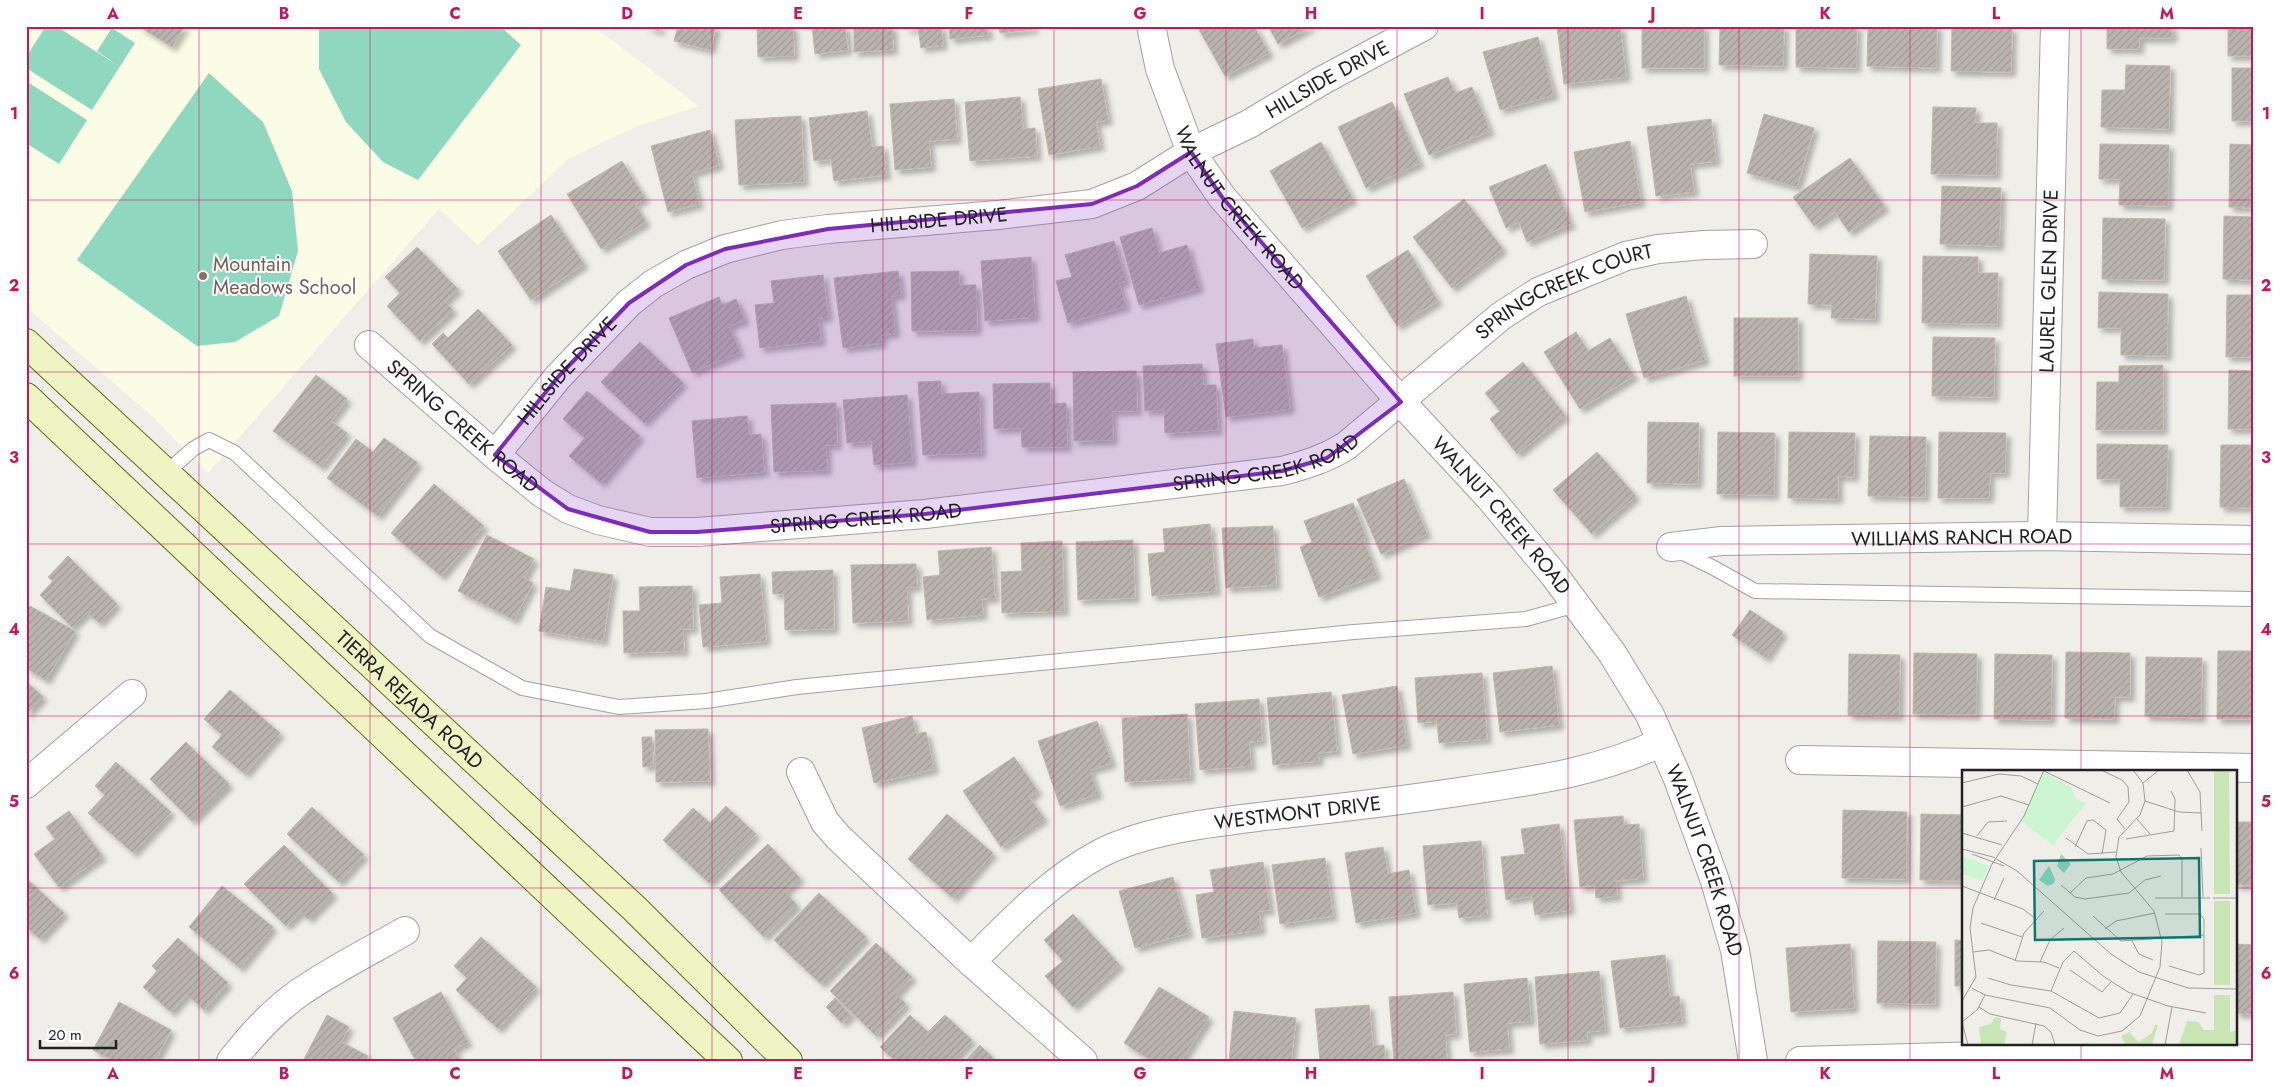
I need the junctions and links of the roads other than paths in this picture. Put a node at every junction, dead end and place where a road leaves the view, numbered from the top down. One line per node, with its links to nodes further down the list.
1 (1150, 26): 4 (street, WALNUT CREEK ROAD)
2 (1424, 26): 4 (street, HILLSIDE DRIVE)
3 (2054, 26): 12 (street, LAUREL GLEN DRIVE)
4 (1191, 152): 9 (street, WALNUT CREEK ROAD); 10 (street, HILLSIDE DRIVE)
5 (1753, 244): 9 (street, SPRINGCREEK COURT)
6 (26, 343): 11 (main road, TIERRA REJADA ROAD)
7 (369, 345): 10 (street, SPRING CREEK ROAD)
8 (26, 396): 28 (main road)
9 (1401, 402): 10 (street, SPRING CREEK ROAD); 16 (street, WALNUT CREEK ROAD)
10 (495, 455)
11 (167, 472): 16 (lane); 29 (main road, TIERRA REJADA ROAD)
12 (2042, 536): 13 (street, WILLIAMS RANCH ROAD); 14 (street, WILLIAMS RANCH ROAD)
13 (2254, 540)
14 (1672, 547): 15 (lane)
15 (2254, 599)
16 (1576, 605): 18 (street, WALNUT CREEK ROAD)
17 (132, 694): 22 (street)
18 (1662, 742): 24 (street, WESTMONT DRIVE); 31 (street, WALNUT CREEK ROAD)
19 (1800, 760): 20 (street)
20 (2254, 768)
21 (801, 772): 24 (street)
22 (26, 784)
23 (405, 931): 27 (street)
24 (971, 962): 30 (street)
25 (2022, 1058): 26 (street); 32 (street)
26 (2254, 1058)
27 (230, 1061)
28 (728, 1061)
29 (788, 1061)
30 (1083, 1061)
31 (1753, 1061)
32 (1800, 1061)

